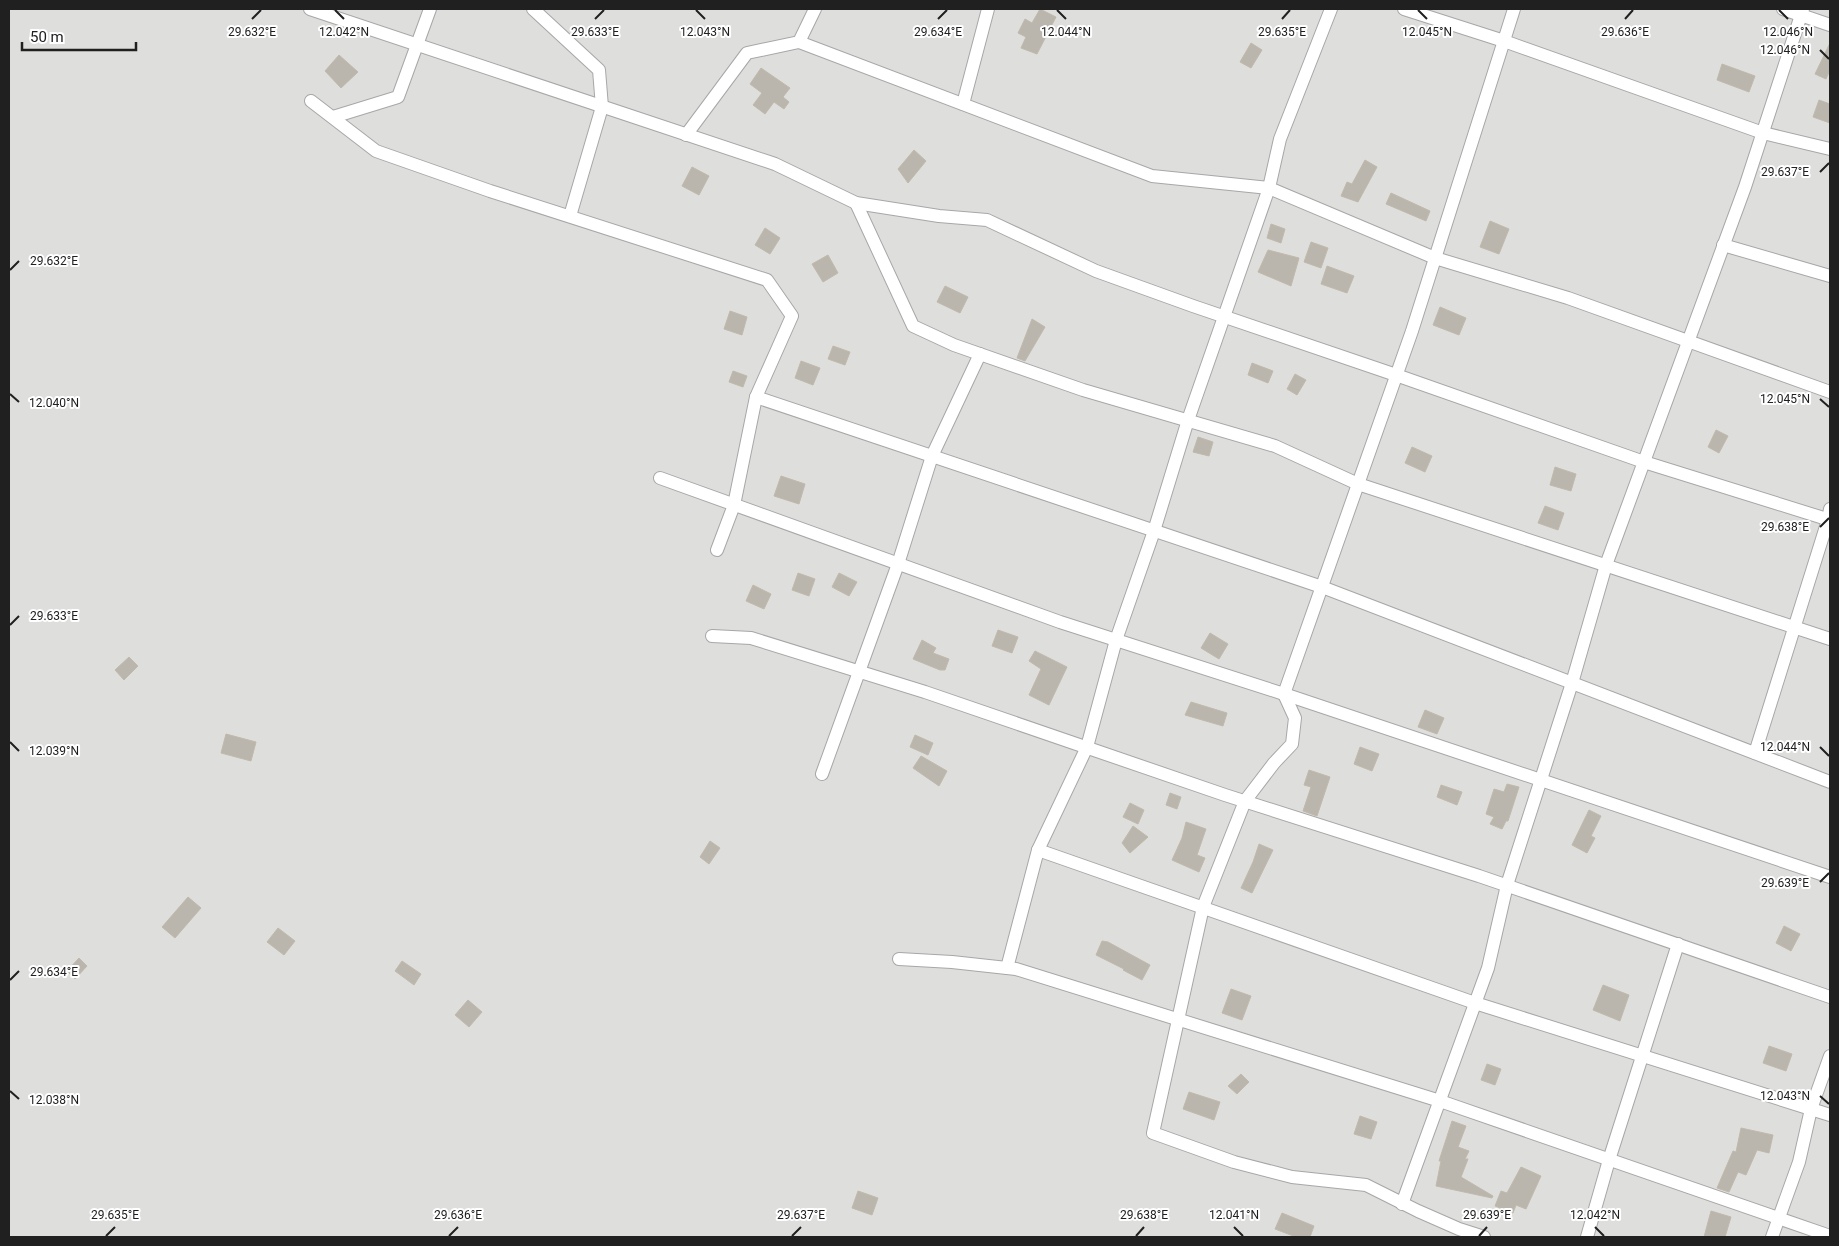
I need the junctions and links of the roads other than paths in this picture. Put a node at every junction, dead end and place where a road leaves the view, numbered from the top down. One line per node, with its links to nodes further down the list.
1 (310, 9): 14 (street)
2 (430, 9): 14 (street)
3 (533, 9): 17 (street)
4 (815, 9): 13 (street)
5 (988, 9): 16 (street)
6 (1331, 9): 22 (street)
7 (1404, 9): 12 (street)
8 (1514, 9): 12 (street)
9 (1783, 9): 10 (street)
10 (1802, 12): 11 (street); 19 (street)
11 (1830, 25)
12 (1504, 41): 19 (street); 26 (street)
13 (799, 42): 16 (street); 20 (street)
14 (417, 45): 17 (street); 18 (street)
15 (312, 101): 18 (street)
16 (963, 104): 22 (street)
17 (602, 107): 20 (street); 24 (street)
18 (333, 118): 24 (street)
19 (1763, 133): 21 (street); 25 (street)
20 (686, 135): 23 (street)
21 (1830, 150)
22 (1269, 188): 26 (street); 28 (street)
23 (856, 203): 28 (street); 30 (street)
24 (570, 216): 33 (street)
25 (1723, 245): 27 (street); 29 (street)
26 (1435, 258): 29 (street); 31 (street)
27 (1830, 276)
28 (1225, 318): 31 (street); 34 (street)
29 (1689, 341): 32 (street); 36 (street)
30 (980, 354): 34 (street); 35 (street)
31 (1396, 375): 36 (street); 38 (street)
32 (1830, 392)
33 (756, 397): 35 (street); 39 (street)
34 (1188, 420): 38 (street); 41 (street)
35 (932, 456): 41 (street); 43 (street)
36 (1644, 462): 40 (street); 44 (street)
37 (660, 478): 39 (street)
38 (1358, 484): 44 (street); 45 (street)
39 (734, 505): 42 (street); 43 (street)
40 (1830, 516): 46 (street)
41 (1154, 531): 45 (street); 49 (street)
42 (717, 550)
43 (898, 564): 49 (street); 50 (street)
44 (1606, 565): 46 (street); 51 (street)
45 (1322, 587): 51 (street); 52 (street)
46 (1795, 627): 48 (street); 54 (street)
47 (712, 636): 50 (street)
48 (1830, 639)
49 (1116, 640): 52 (street); 53 (street)
50 (858, 671): 53 (street); 55 (street)
51 (1572, 683): 54 (street); 56 (street)
52 (1284, 694): 56 (street); 58 (street)
53 (1086, 748): 58 (street); 59 (street)
54 (1755, 753): 57 (street)
55 (822, 774)
56 (1540, 780): 60 (street); 61 (street)
57 (1830, 782)
58 (1245, 801): 61 (street); 62 (street)
59 (1038, 850): 62 (street); 65 (street)
60 (1830, 877)
61 (1507, 885): 63 (street); 67 (street)
62 (1203, 907): 67 (street); 68 (street)
63 (1678, 944): 66 (street); 69 (street)
64 (900, 959): 65 (street)
65 (1007, 968): 68 (street)
66 (1830, 997)
67 (1475, 1003): 69 (street); 71 (street)
68 (1178, 1019): 71 (street); 75 (street)
69 (1642, 1056): 72 (street); 74 (street)
70 (1830, 1056): 72 (street)
71 (1440, 1101): 74 (street); 75 (street)
72 (1811, 1110): 73 (street); 76 (street)
73 (1830, 1116)
74 (1609, 1160): 76 (street); 79 (street)
75 (1402, 1204): 78 (street)
76 (1778, 1219): 77 (street); 80 (street)
77 (1830, 1236)
78 (1484, 1237)
79 (1587, 1237)
80 (1772, 1237)

